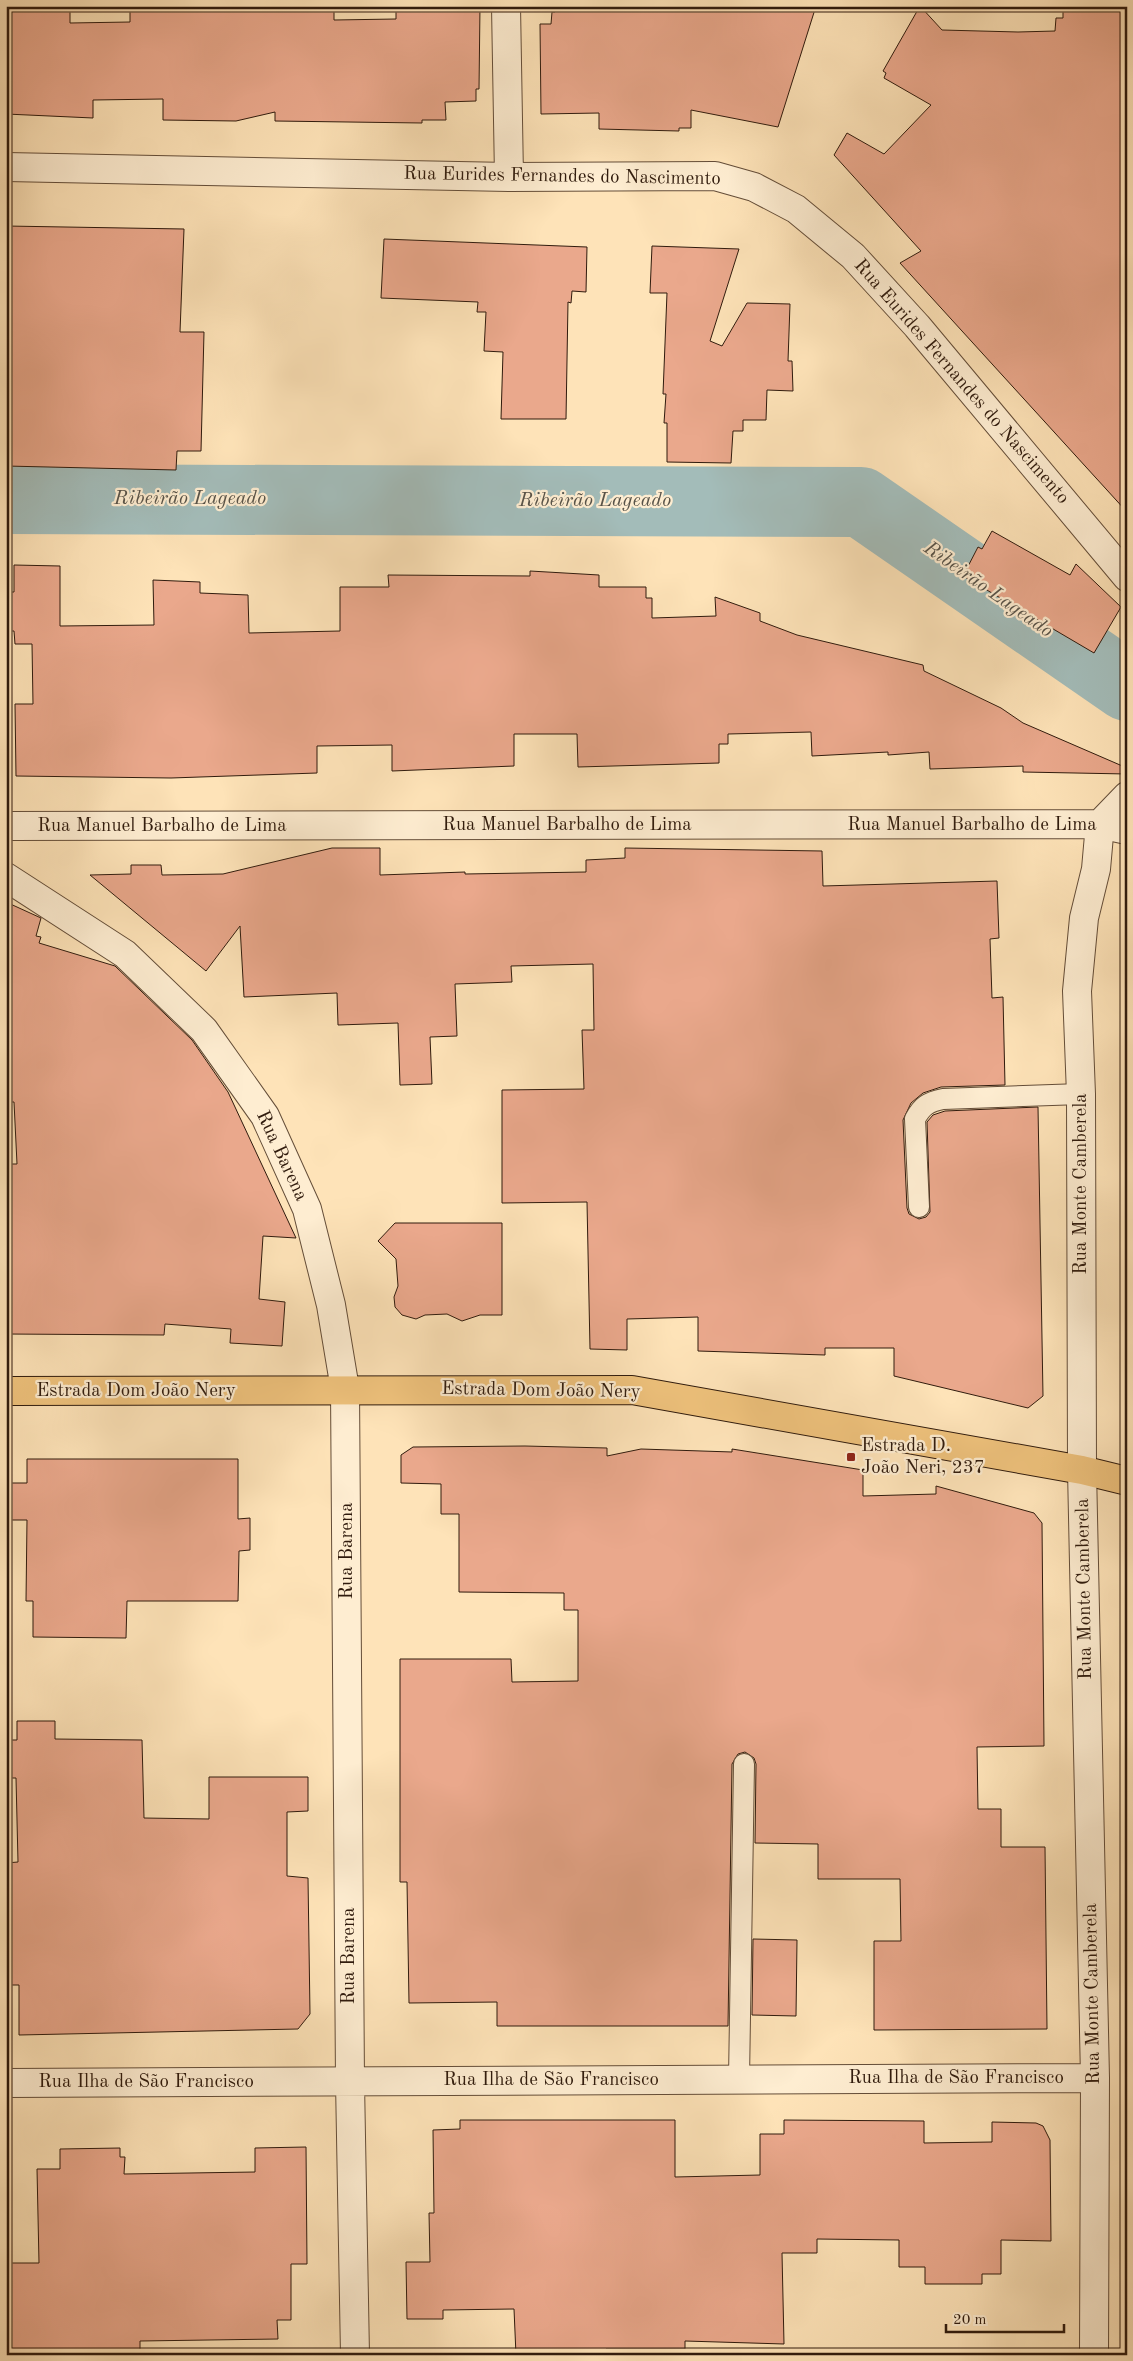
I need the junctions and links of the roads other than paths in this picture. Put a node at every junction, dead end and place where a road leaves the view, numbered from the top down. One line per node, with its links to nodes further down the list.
1 (506, 6): 3 (street)
2 (6, 167): 3 (street, Rua Eurides Fernandes do Nascimento)
3 (509, 177): 4 (street, Rua Eurides Fernandes do Nascimento)
4 (1127, 577)
5 (1126, 798): 6 (street)
6 (1100, 824): 7 (street, Rua Manuel Barbalho de Lima); 8 (street, Rua Manuel Barbalho de Lima); 10 (street, Rua Monte Camberela)
7 (6, 826)
8 (1127, 830)
9 (6, 877): 12 (street, Rua Barena)
10 (1081, 1094): 11 (lane); 14 (street, Rua Monte Camberela)
11 (919, 1207)
12 (346, 1389): 13 (main road, Estrada Dom João Nery); 14 (main road, Estrada Dom João Nery); 19 (street, Rua Barena)
13 (6, 1392)
14 (1082, 1470): 15 (main road, Estrada Dom João Nery); 17 (street, Rua Monte Camberela)
15 (1127, 1481)
16 (744, 1764): 18 (lane)
17 (1095, 2078): 18 (street, Rua Ilha de São Francisco); 22 (street, Rua Monte Camberela)
18 (739, 2079): 19 (street, Rua Ilha de São Francisco)
19 (350, 2082): 20 (street, Rua Ilha de São Francisco); 21 (street, Rua Barena)
20 (6, 2083)
21 (355, 2355)
22 (1094, 2355)

